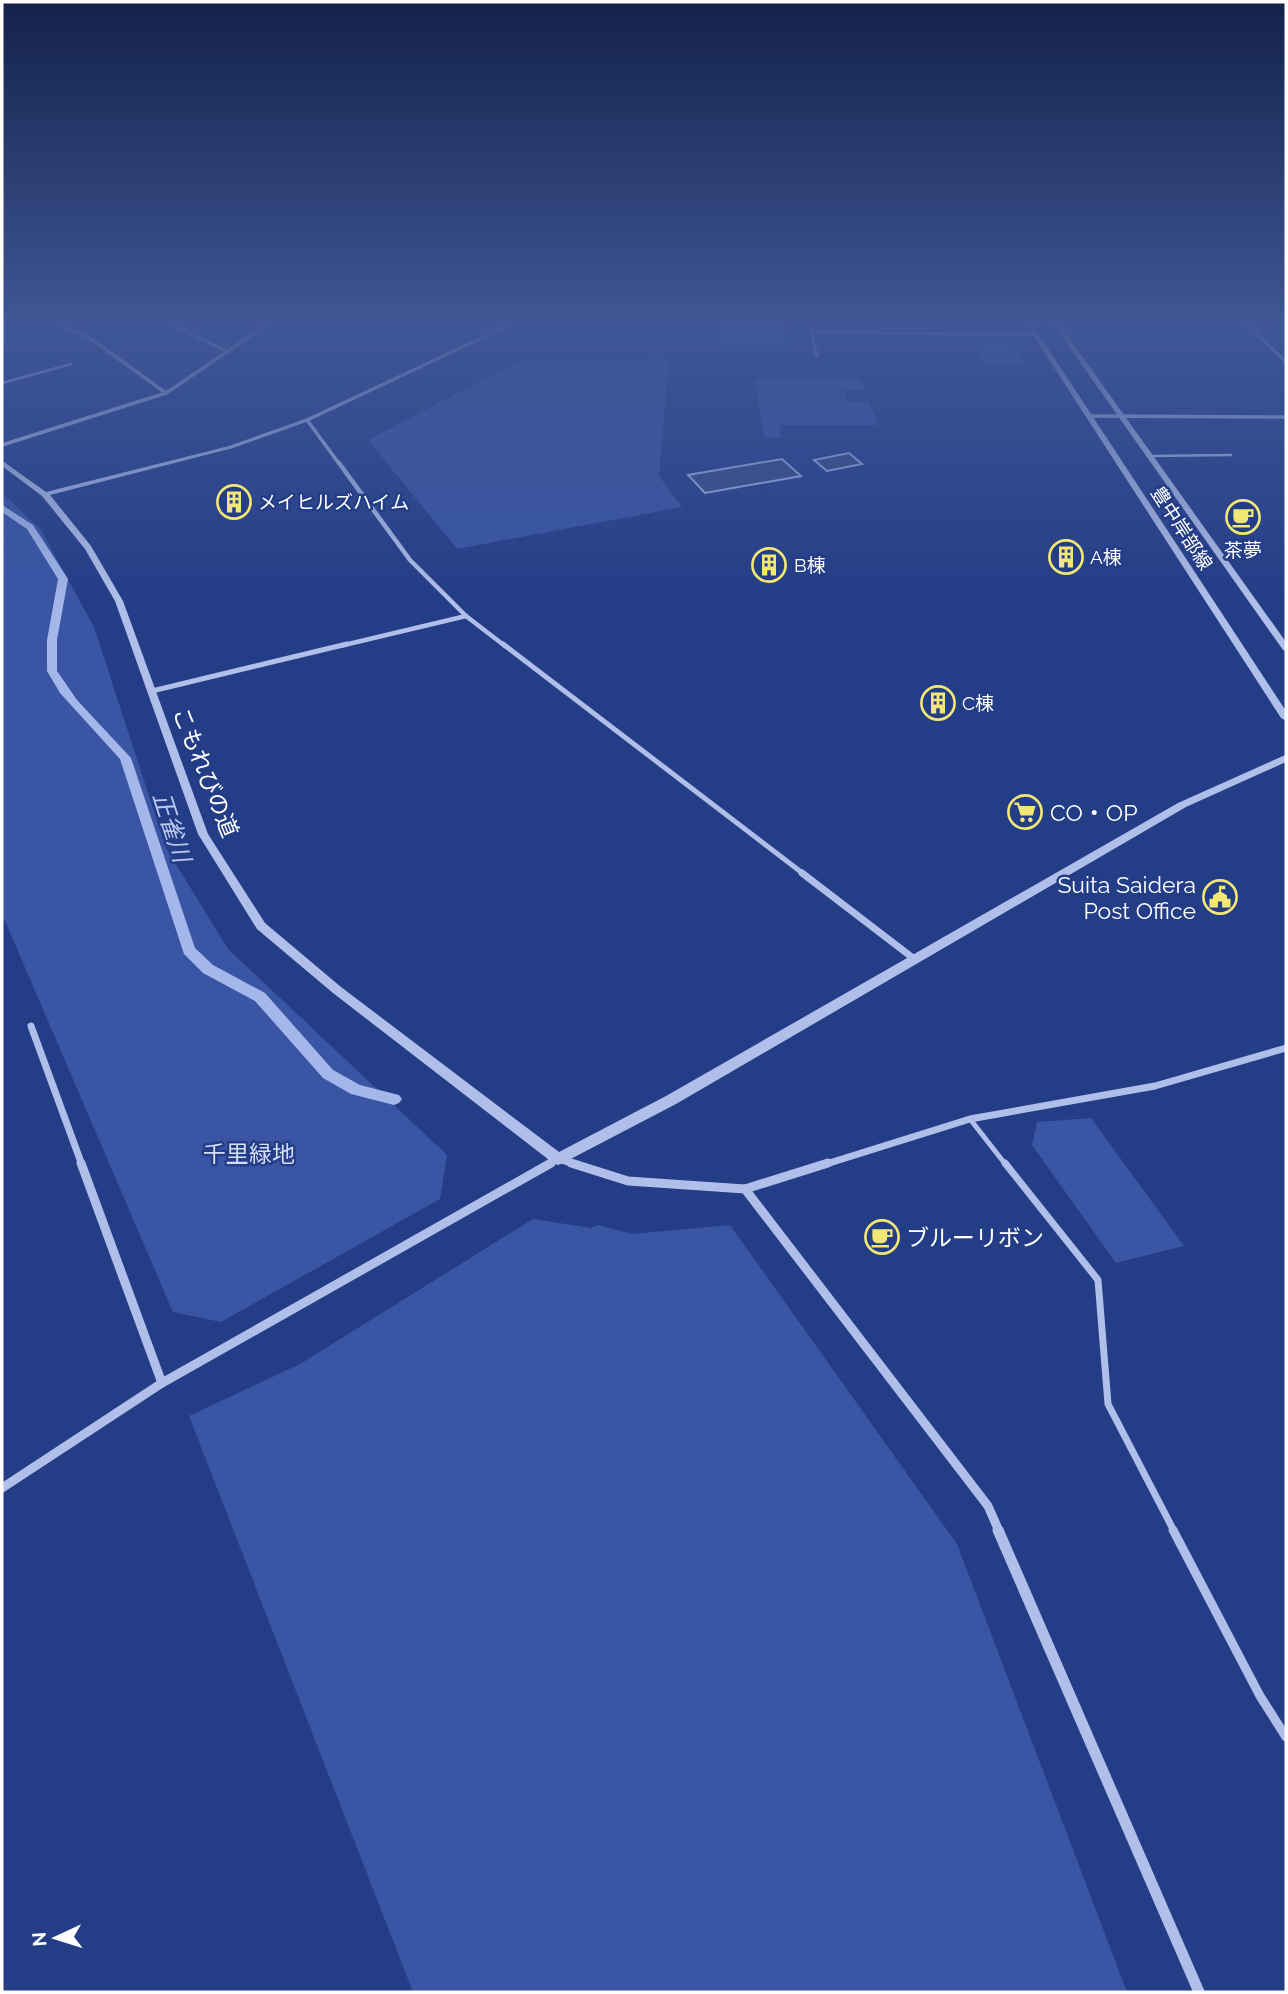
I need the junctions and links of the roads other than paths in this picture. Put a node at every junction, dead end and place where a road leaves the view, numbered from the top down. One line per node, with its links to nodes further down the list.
1 (100, 414): 7 (street)
2 (320, 414): 6 (street)
3 (1091, 416): 4 (street); 15 (street, 豊中岸部線)
4 (1119, 416): 5 (street); 8 (street, 豊中岸部線)
5 (1286, 417)
6 (307, 420): 11 (street); 12 (street)
7 (2, 445)
8 (1148, 456): 9 (lane); 13 (street, 豊中岸部線)
9 (1231, 456)
10 (2, 463): 11 (street, こもれびの道)
11 (45, 494): 14 (street, こもれびの道)
12 (466, 616): 14 (street); 17 (street)
13 (1286, 648)
14 (152, 691): 21 (street, こもれびの道)
15 (1286, 718)
16 (1286, 758): 17 (street)
17 (913, 958): 21 (street)
18 (31, 1026): 23 (street)
19 (1286, 1048): 20 (street)
20 (970, 1119): 22 (street); 25 (lane)
21 (558, 1159): 22 (street); 23 (street)
22 (746, 1189): 26 (street)
23 (162, 1383): 24 (street)
24 (2, 1488)
25 (1286, 1737)
26 (1199, 1992)

